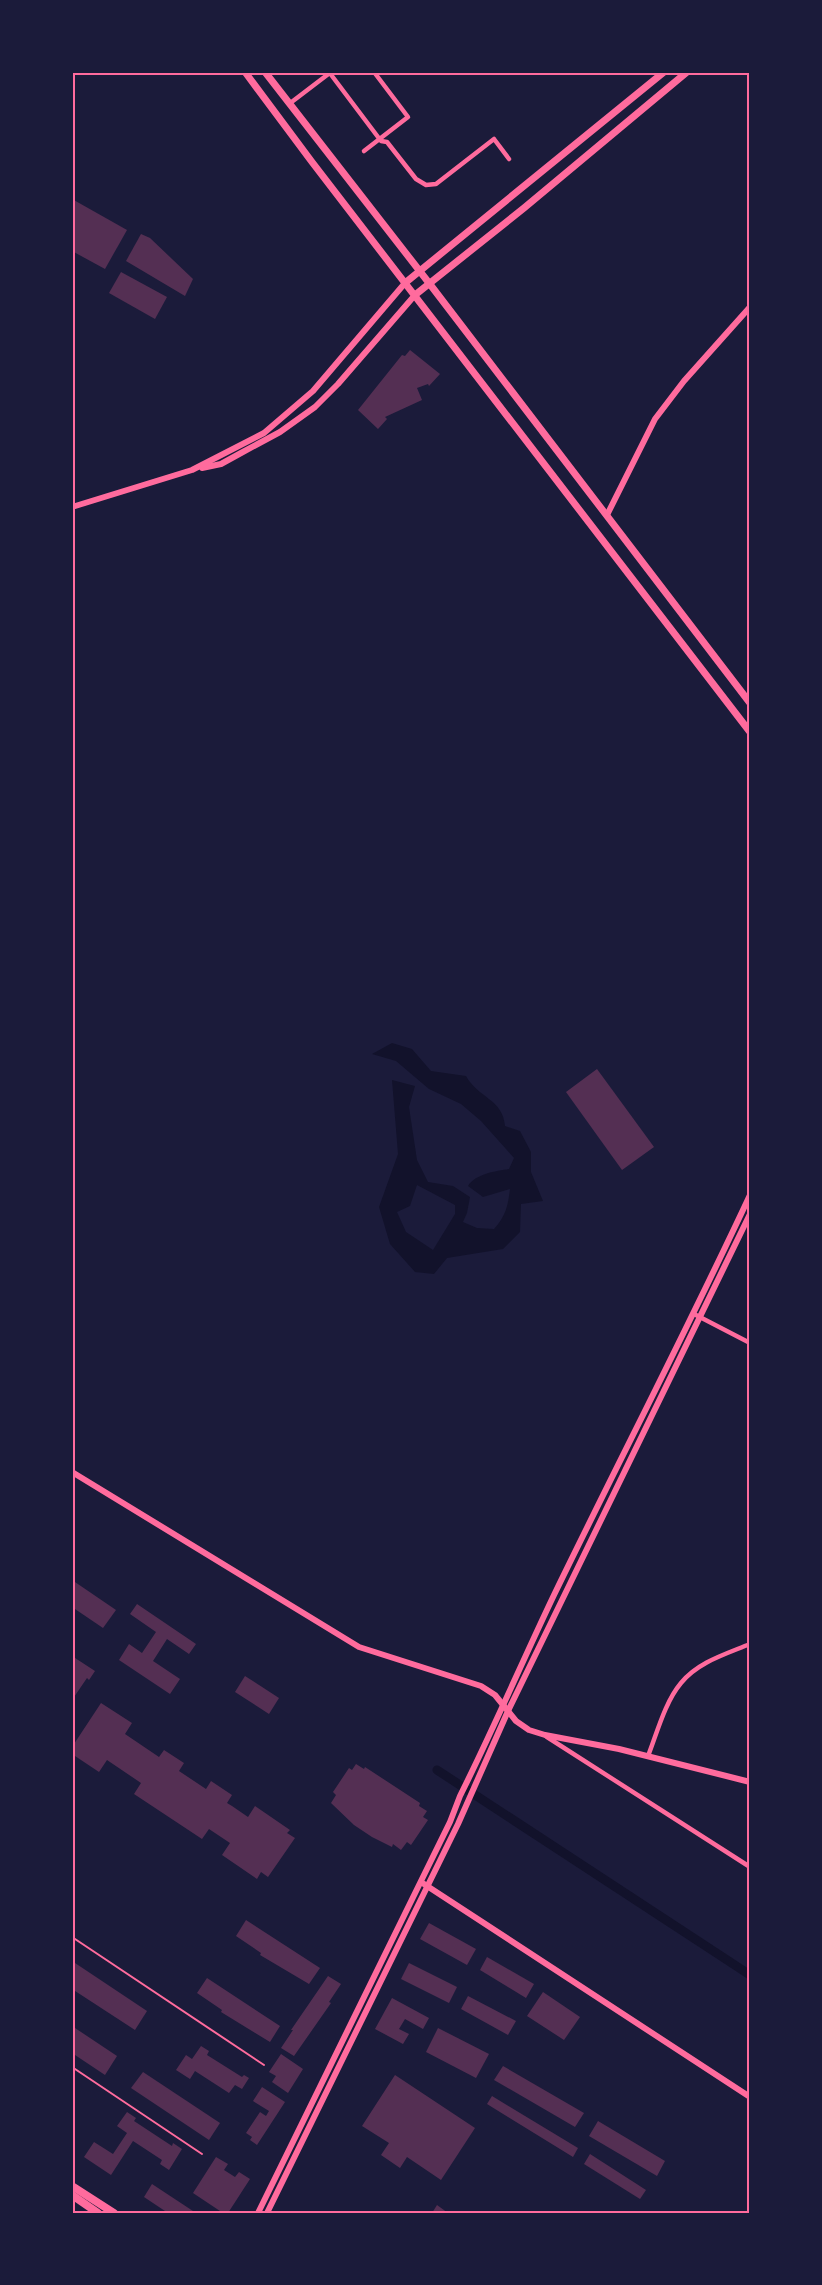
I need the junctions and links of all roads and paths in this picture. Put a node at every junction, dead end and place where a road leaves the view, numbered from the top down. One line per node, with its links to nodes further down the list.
1 (245, 72): 12 (main road)
2 (265, 72): 7 (main road)
3 (330, 72): 7 (street); 8 (street)
4 (374, 72): 8 (street)
5 (664, 72): 11 (main road)
6 (687, 72): 13 (main road)
7 (288, 104): 11 (main road)
8 (380, 139): 9 (street); 10 (street)
9 (364, 151)
10 (509, 159)
11 (420, 271): 12 (main road); 13 (main road)
12 (405, 283): 14 (main road); 16 (street)
13 (429, 283): 14 (main road); 18 (main road)
14 (415, 295): 16 (street); 20 (main road)
15 (750, 307): 18 (street)
16 (192, 470): 17 (street)
17 (72, 507)
18 (607, 515): 19 (main road)
19 (750, 703)
20 (750, 732)
21 (750, 1195): 23 (street)
22 (750, 1214): 23 (street)
23 (698, 1316): 24 (street); 27 (street); 28 (street)
24 (750, 1343)
25 (72, 1472): 27 (street)
26 (750, 1644): 30 (street)
27 (503, 1704): 28 (street); 33 (street)
28 (508, 1712): 29 (street); 33 (street)
29 (545, 1735): 30 (street); 32 (street)
30 (648, 1756): 31 (street)
31 (750, 1782)
32 (750, 1867)
33 (423, 1884): 37 (street); 43 (street); 44 (street)
34 (72, 1937): 35 (lane)
35 (264, 2065)
36 (72, 2067): 38 (lane)
37 (750, 2097)
38 (202, 2154)
39 (72, 2186): 42 (main road)
40 (72, 2195): 41 (main road)
41 (98, 2213)
42 (114, 2213)
43 (258, 2213)
44 (267, 2213)

